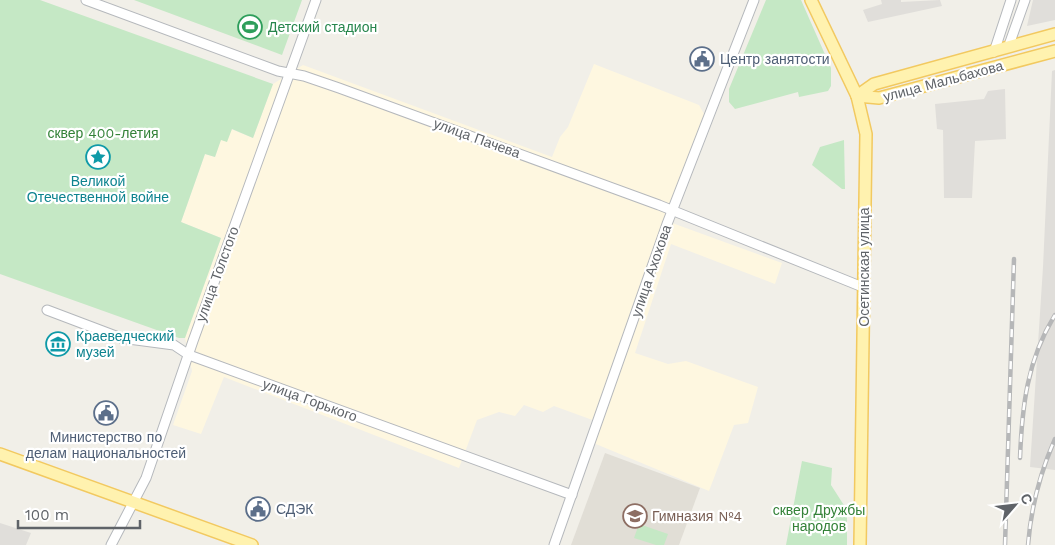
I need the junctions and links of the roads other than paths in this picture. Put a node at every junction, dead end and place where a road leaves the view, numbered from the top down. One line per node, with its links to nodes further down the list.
1 (86, 0): 11 (street, улица Пачева)
2 (316, 0): 11 (street, улица Толстого)
3 (754, 0): 13 (street, улица Ахохова)
4 (811, 0): 12 (main road, Осетинская улица)
5 (1011, 0): 10 (street)
6 (1025, 0): 8 (street)
7 (1055, 34): 8 (main road, улица Мальбахова)
8 (1010, 46): 10 (main road, улица Мальбахова)
9 (1055, 51): 12 (main road, улица Мальбахова)
10 (994, 52): 12 (main road, улица Мальбахова)
11 (290, 73): 13 (street, улица Пачева); 16 (street, улица Толстого)
12 (857, 96): 14 (main road, Осетинская улица)
13 (673, 211): 14 (street, улица Пачева); 18 (street, улица Ахохова)
14 (865, 288): 23 (main road, Осетинская улица)
15 (47, 310): 16 (street, улица Горького)
16 (189, 355): 18 (street, улица Горького); 19 (street, улица Толстого)
17 (0, 454): 19 (main road)
18 (572, 495): 22 (street, улица Ахохова)
19 (132, 502): 20 (street, улица Толстого); 21 (main road)
20 (112, 545)
21 (252, 545)
22 (554, 545)
23 (860, 545)

